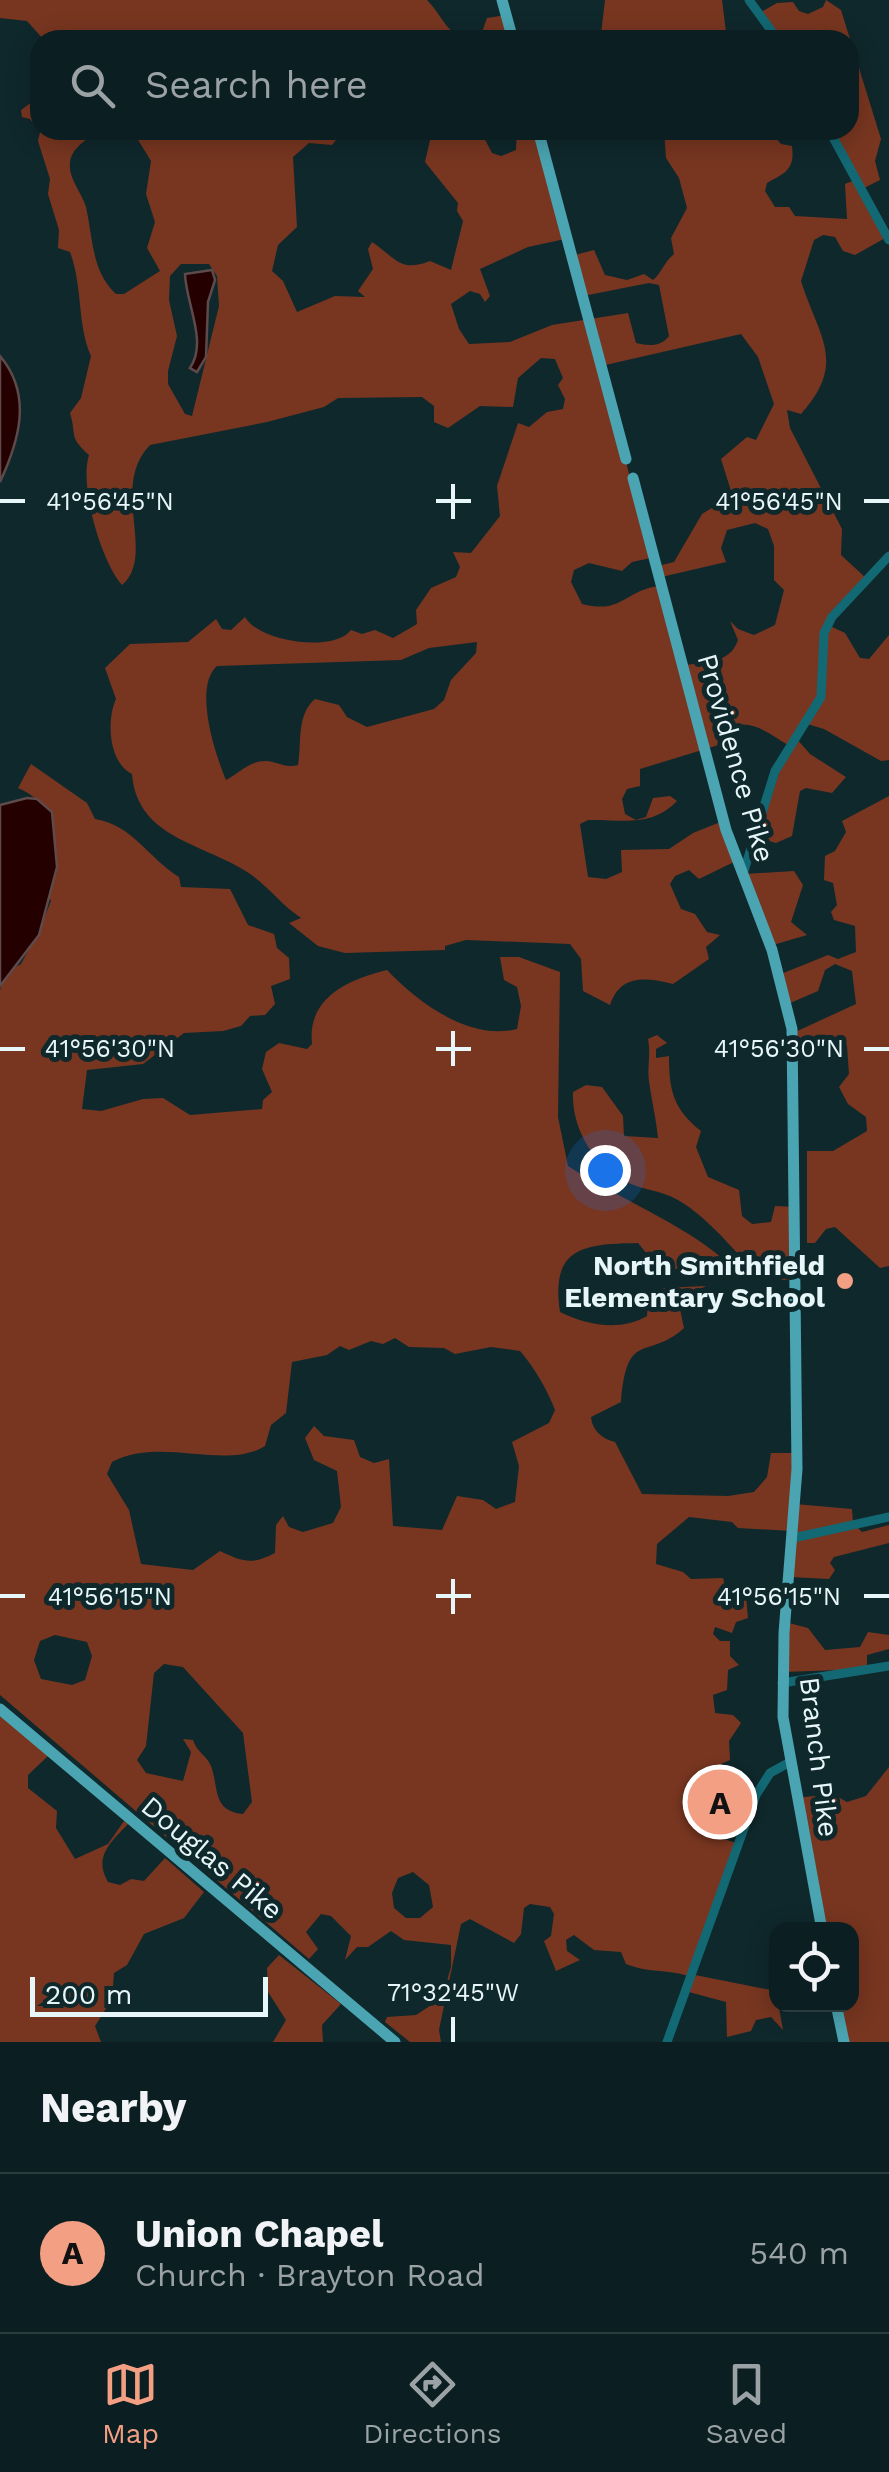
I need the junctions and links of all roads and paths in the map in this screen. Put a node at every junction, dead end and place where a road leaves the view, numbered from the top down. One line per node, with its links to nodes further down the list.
1 (502, 0): 3 (main road)
2 (749, 0): 4 (street)
3 (510, 30)
4 (771, 30)
5 (541, 140): 8 (main road, Providence Pike)
6 (834, 140): 7 (street)
7 (889, 240)
8 (626, 459): 9 (street, Providence Pike)
9 (633, 478): 11 (main road, Providence Pike)
10 (889, 556): 11 (street)
11 (743, 874): 12 (main road, Providence Pike)
12 (797, 1411): 14 (main road, Branch Pike)
13 (889, 1517): 14 (street)
14 (792, 1538): 16 (main road, Branch Pike)
15 (889, 1666): 16 (street)
16 (782, 1683): 18 (main road, Branch Pike)
17 (0, 1709): 21 (main road, Douglas Pike)
18 (790, 1762): 19 (main road, Branch Pike); 22 (street)
19 (820, 1922)
20 (838, 2012): 23 (main road)
21 (395, 2042)
22 (667, 2042)
23 (844, 2042)

